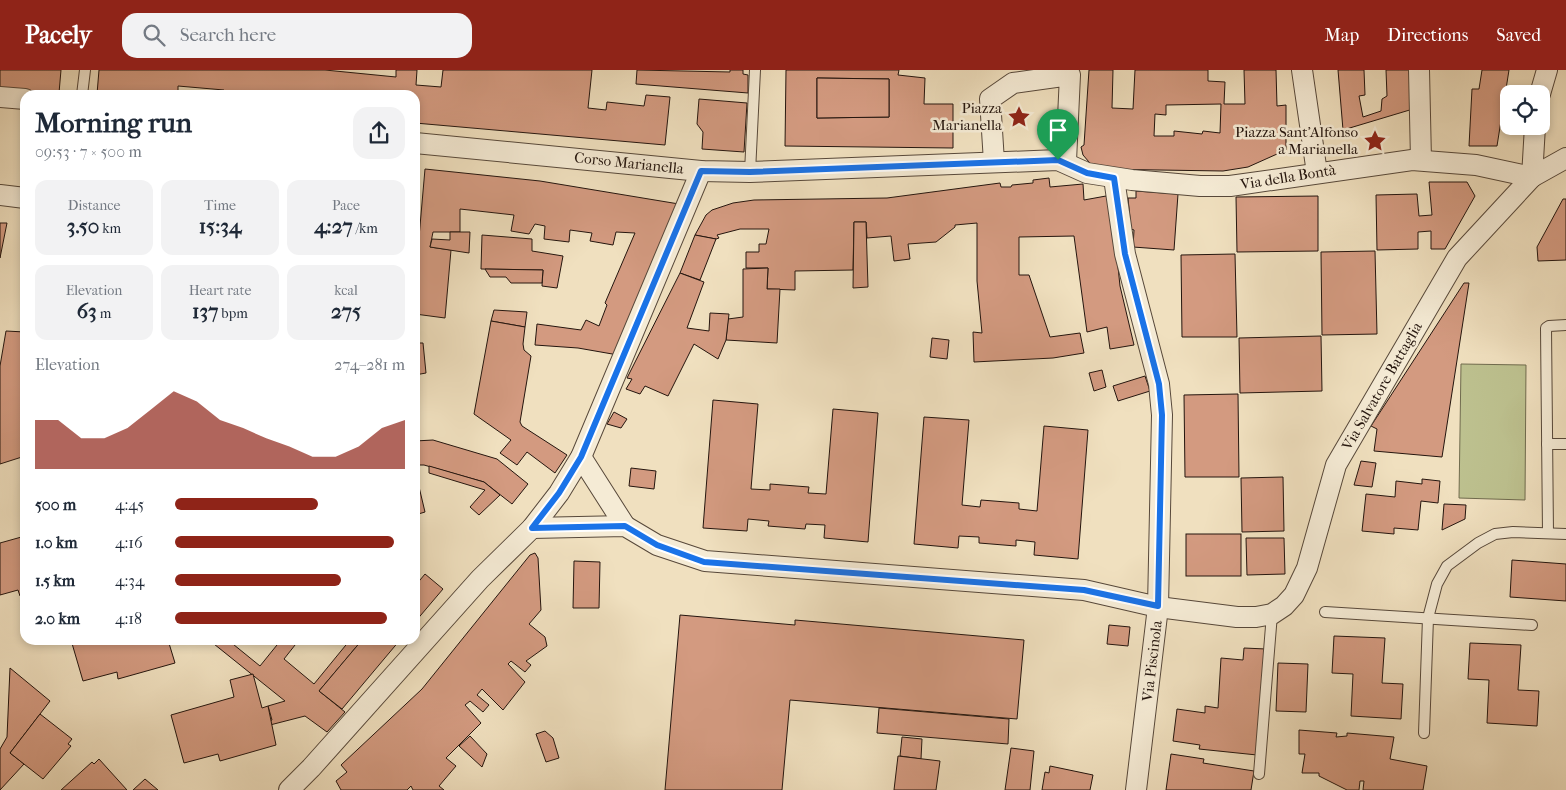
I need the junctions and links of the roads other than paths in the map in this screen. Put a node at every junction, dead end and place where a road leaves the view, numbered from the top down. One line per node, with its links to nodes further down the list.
1 (85, 70): 8 (lane)
2 (755, 70): 18 (lane)
3 (1302, 70): 19 (street)
4 (1420, 70): 14 (street)
5 (1547, 70): 7 (street)
6 (1070, 72): 15 (street); 16 (street)
7 (1543, 85)
8 (83, 90)
9 (0, 97): 10 (street)
10 (20, 99)
11 (1535, 135): 20 (street)
12 (420, 143): 17 (street, Corso Marianella)
13 (1566, 158): 20 (street, Via Salvatore Battaglia)
14 (1420, 160): 19 (street, Via della Bontà); 20 (street, Via della Bontà)
15 (994, 162): 16 (street); 18 (street, Corso Marianella)
16 (1070, 165): 21 (street, Via della Bontà)
17 (701, 171): 18 (street, Corso Marianella); 27 (street)
18 (750, 172)
19 (1317, 173): 21 (street, Via della Bontà)
20 (1532, 177): 34 (street, Via Salvatore Battaglia)
21 (1114, 178): 32 (street, Via Piscinola)
22 (0, 195): 23 (street)
23 (20, 197)
24 (1566, 325): 25 (lane)
25 (1547, 444): 26 (lane); 30 (lane)
26 (1566, 444)
27 (581, 457): 28 (street); 29 (street)
28 (625, 526): 29 (street); 32 (street)
29 (532, 528): 39 (street)
30 (1548, 533): 31 (lane); 35 (lane)
31 (1566, 534)
32 (1158, 606): 34 (street); 40 (street, Via Piscinola)
33 (1326, 612): 35 (lane)
34 (1272, 614): 38 (lane)
35 (1428, 618): 36 (lane); 37 (lane)
36 (1532, 625)
37 (1424, 734)
38 (1259, 774)
39 (289, 790)
40 (1136, 790)

